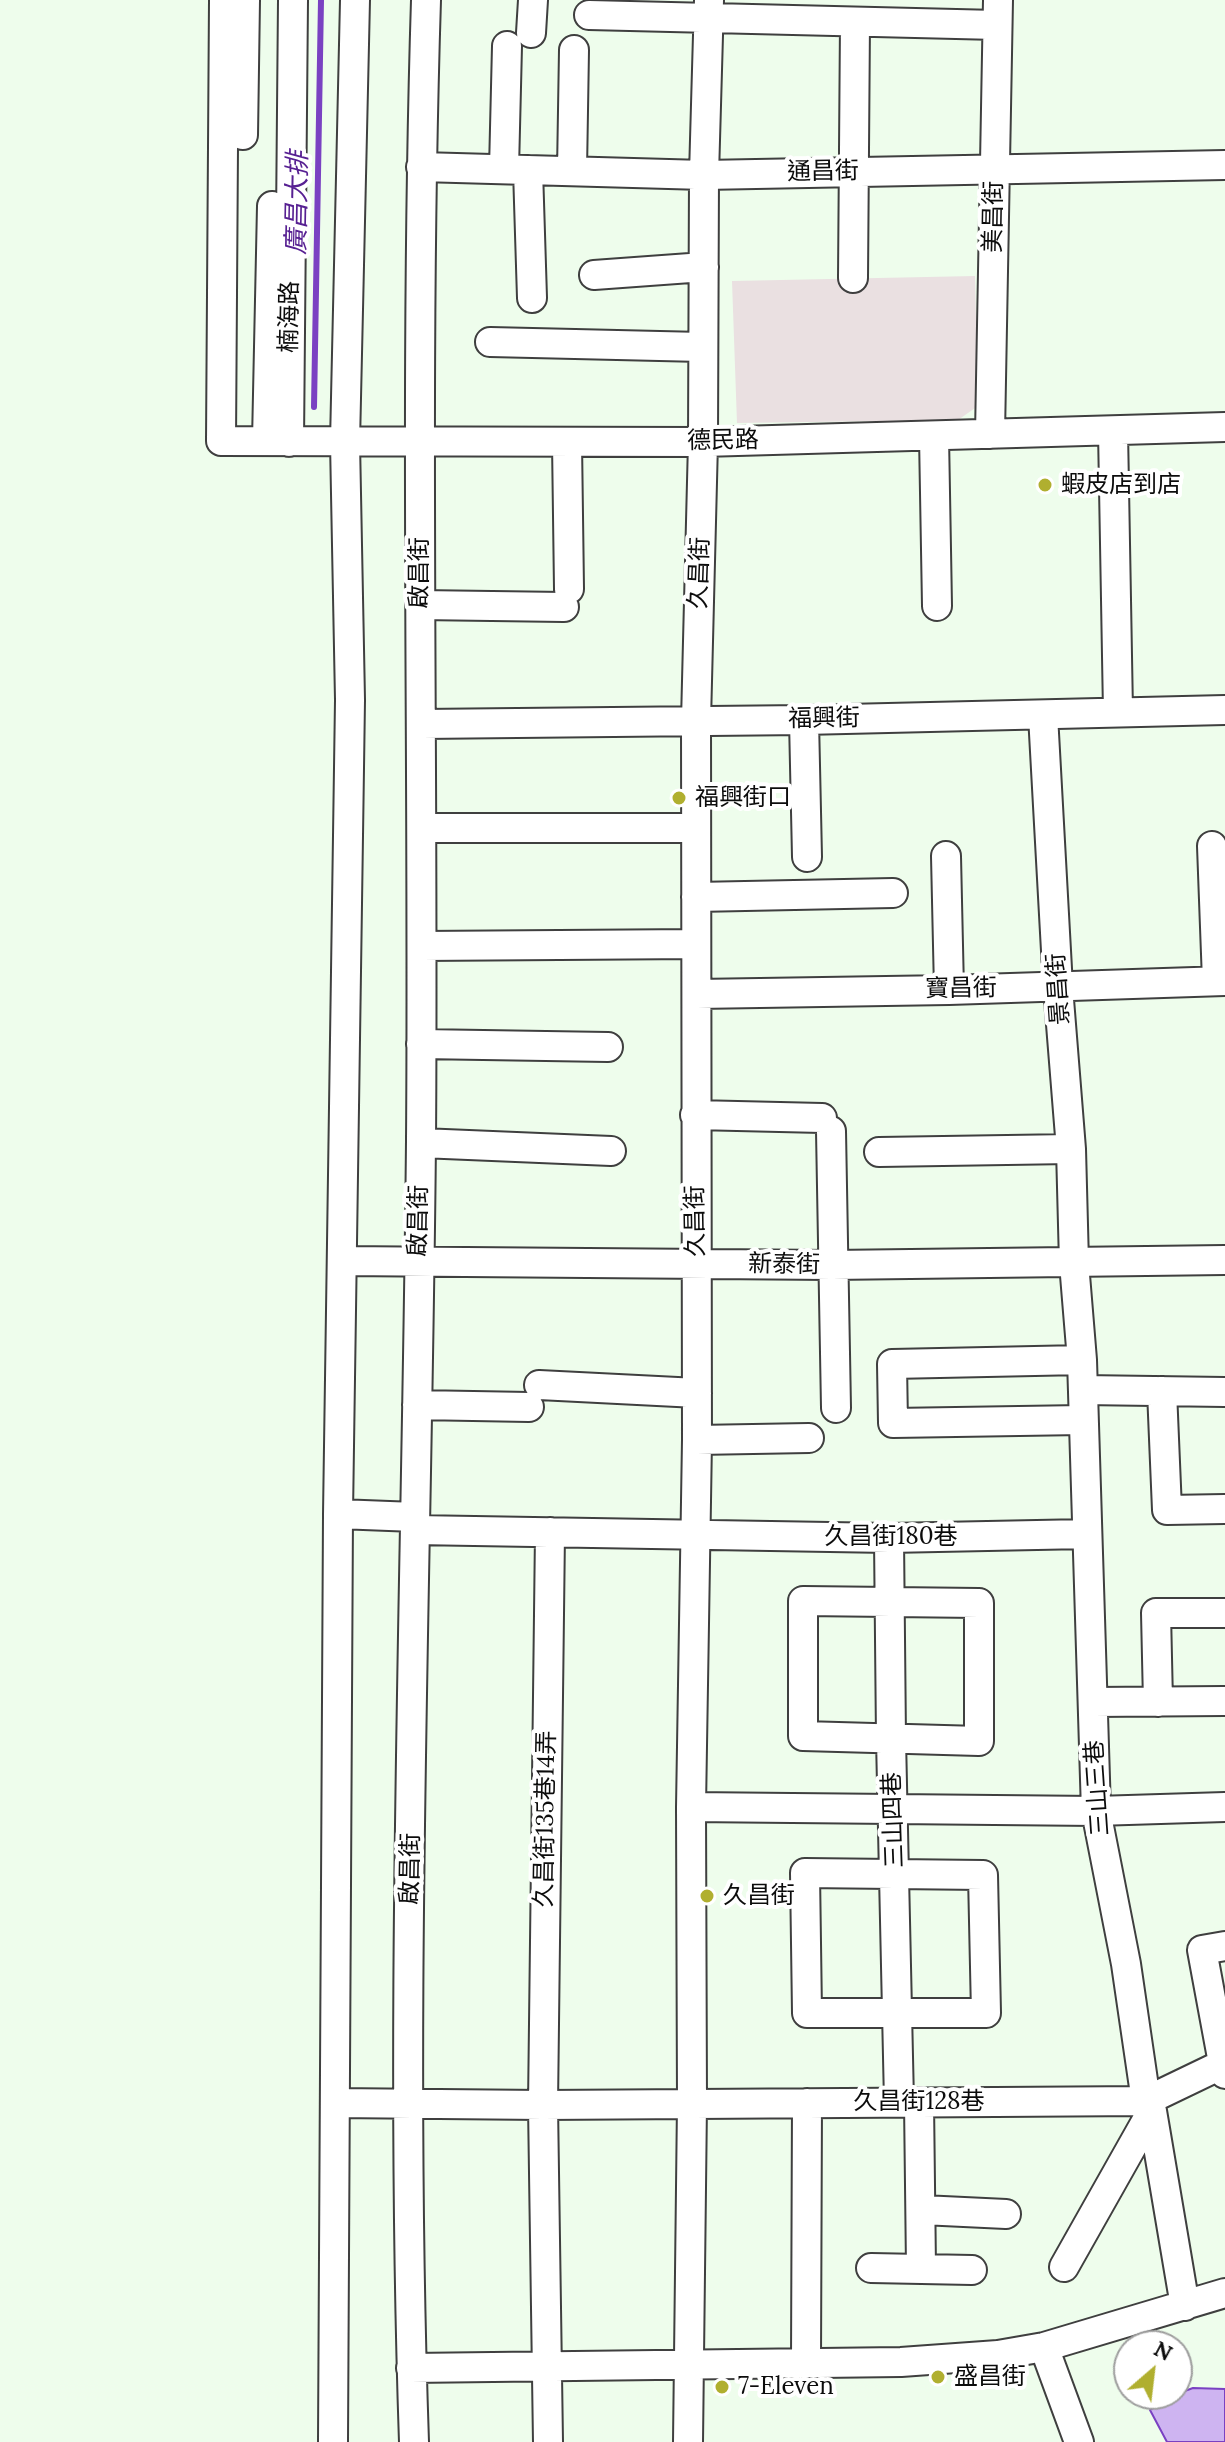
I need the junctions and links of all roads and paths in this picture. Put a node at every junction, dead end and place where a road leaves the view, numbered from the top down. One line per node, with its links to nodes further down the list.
1 (224, 0): 30 (street)
2 (245, 0): 30 (street, 楠海路)
3 (276, 0): 31 (street, 楠海路)
4 (293, 0): 31 (street, 楠海路)
5 (355, 0): 32 (street)
6 (426, 0): 14 (street, 啟昌街)
7 (533, 0): 15 (street)
8 (709, 9): 10 (street); 11 (street); 19 (street, 久昌街)
9 (998, 13): 11 (street); 16 (street, 美昌街)
10 (589, 15)
11 (855, 22): 18 (street)
12 (574, 50): 17 (street)
13 (1225, 165): 16 (street, 通昌街)
14 (421, 167): 15 (street, 通昌街); 33 (street, 啟昌街)
15 (516, 169): 17 (street, 通昌街); 23 (street)
16 (995, 169): 18 (street, 通昌街); 28 (street, 美昌街)
17 (572, 171): 19 (street, 通昌街)
18 (853, 172): 19 (street, 通昌街); 22 (street)
19 (704, 175): 20 (street, 久昌街)
20 (704, 267): 21 (street); 25 (street, 久昌街)
21 (594, 275)
22 (853, 278)
23 (532, 298)
24 (490, 342): 25 (street)
25 (702, 347): 35 (street, 久昌街)
26 (1225, 427): 27 (street, 德民路)
27 (1113, 431): 28 (street, 德民路); 39 (street)
28 (990, 434): 29 (street, 德民路)
29 (934, 436): 35 (street, 德民路); 37 (street)
30 (229, 441): 31 (street, 德民路)
31 (278, 442): 32 (street, 德民路)
32 (345, 442): 33 (street, 德民路); 65 (street)
33 (420, 442): 34 (street, 德民路); 36 (street, 啟昌街)
34 (567, 442): 35 (street, 德民路); 36 (street)
35 (703, 442): 42 (street, 久昌街)
36 (420, 605): 43 (street, 啟昌街)
37 (937, 606)
38 (1225, 710): 39 (street, 福興街)
39 (1118, 712): 40 (street, 福興街)
40 (1043, 715): 41 (street, 福興街); 54 (street, 景昌街)
41 (804, 720): 42 (street, 福興街); 48 (street)
42 (696, 721): 43 (street, 福興街); 45 (street, 久昌街)
43 (422, 724): 44 (street, 啟昌街)
44 (422, 828): 45 (street); 52 (street, 啟昌街)
45 (696, 828): 50 (street, 久昌街)
46 (1212, 846): 53 (street)
47 (946, 856): 55 (street)
48 (807, 857)
49 (893, 893): 50 (street)
50 (696, 897): 51 (street, 久昌街)
51 (696, 944): 52 (street); 56 (street, 久昌街)
52 (422, 946): 57 (street, 啟昌街)
53 (1221, 981): 54 (street, 寶昌街)
54 (1058, 987): 55 (street, 寶昌街); 61 (street, 景昌街)
55 (949, 990): 56 (street, 寶昌街)
56 (697, 994): 59 (street, 久昌街)
57 (421, 1044): 58 (street); 60 (street, 啟昌街)
58 (608, 1047)
59 (695, 1115): 68 (street, 久昌街); 69 (street)
60 (421, 1143): 62 (street); 66 (street, 啟昌街)
61 (1071, 1149): 63 (street); 67 (street, 景昌街)
62 (611, 1151)
63 (879, 1152)
64 (1225, 1260): 67 (street, 新泰街)
65 (343, 1261): 66 (street, 新泰街); 81 (street)
66 (419, 1261): 68 (street, 新泰街); 75 (street, 啟昌街)
67 (1074, 1263): 69 (street, 新泰街); 70 (street, 三山三巷)
68 (696, 1264): 69 (street, 新泰街); 74 (street, 久昌街)
69 (832, 1265): 76 (street)
70 (1082, 1360): 71 (street, 三山三巷); 77 (street)
71 (1083, 1390): 72 (street); 77 (street, 三山三巷)
72 (1162, 1391): 73 (street); 80 (street)
73 (1225, 1392)
74 (697, 1393): 75 (street); 79 (street, 久昌街)
75 (417, 1405): 82 (street, 啟昌街)
76 (836, 1408)
77 (1082, 1420): 84 (street, 三山三巷)
78 (809, 1438): 79 (street)
79 (697, 1440): 85 (street, 久昌街)
80 (1225, 1509)
81 (338, 1514): 82 (street, 久昌街180巷); 102 (street)
82 (415, 1523): 83 (street, 久昌街180巷); 103 (street, 啟昌街)
83 (550, 1532): 85 (street, 久昌街180巷); 106 (street, 久昌街135巷14弄)
84 (1086, 1534): 86 (street, 久昌街180巷); 90 (street, 三山三巷)
85 (696, 1536): 86 (street, 久昌街180巷); 93 (street, 久昌街)
86 (889, 1538): 87 (street, 三山四巷)
87 (889, 1601): 92 (street, 三山四巷); 92 (street); 92 (street)
88 (1225, 1613): 91 (street)
89 (1225, 1701): 91 (street)
90 (1093, 1702): 91 (street); 96 (street, 三山三巷)
91 (1158, 1702)
92 (891, 1739): 95 (street, 三山四巷)
93 (691, 1807): 95 (street); 104 (street, 久昌街)
94 (1225, 1807): 96 (street)
95 (892, 1810): 96 (street); 97 (street, 三山四巷)
96 (1096, 1811): 107 (street, 三山三巷)
97 (896, 1874): 99 (street, 三山四巷); 99 (street); 99 (street)
98 (1225, 1946): 100 (street)
99 (898, 2014): 101 (street, 三山四巷)
100 (1224, 2067): 107 (street)
101 (909, 2102): 105 (street, 久昌街128巷); 107 (street, 久昌街128巷); 108 (street, 三山四巷)
102 (335, 2103): 103 (street, 久昌街128巷); 121 (street)
103 (409, 2103): 106 (street, 久昌街128巷); 120 (street, 啟昌街)
104 (692, 2103): 105 (street, 久昌街128巷); 106 (street, 久昌街128巷); 118 (street, 久昌街)
105 (807, 2103): 117 (street)
106 (543, 2105): 119 (street, 久昌街135巷14弄)
107 (1149, 2106): 110 (street); 115 (street, 三山三巷)
108 (922, 2210): 109 (street); 112 (street, 三山四巷)
109 (1006, 2214)
110 (1064, 2267)
111 (871, 2268): 112 (street)
112 (921, 2268): 113 (street)
113 (972, 2270)
114 (1225, 2293): 115 (street)
115 (1185, 2306): 116 (street)
116 (1044, 2347): 117 (street); 125 (street)
117 (806, 2361): 118 (street)
118 (687, 2363): 119 (street); 124 (street, 久昌街)
119 (547, 2366): 120 (street); 123 (street, 久昌街135巷14弄)
120 (411, 2368): 122 (street, 啟昌街)
121 (333, 2442)
122 (414, 2442)
123 (548, 2442)
124 (688, 2442)
125 (1079, 2442)

